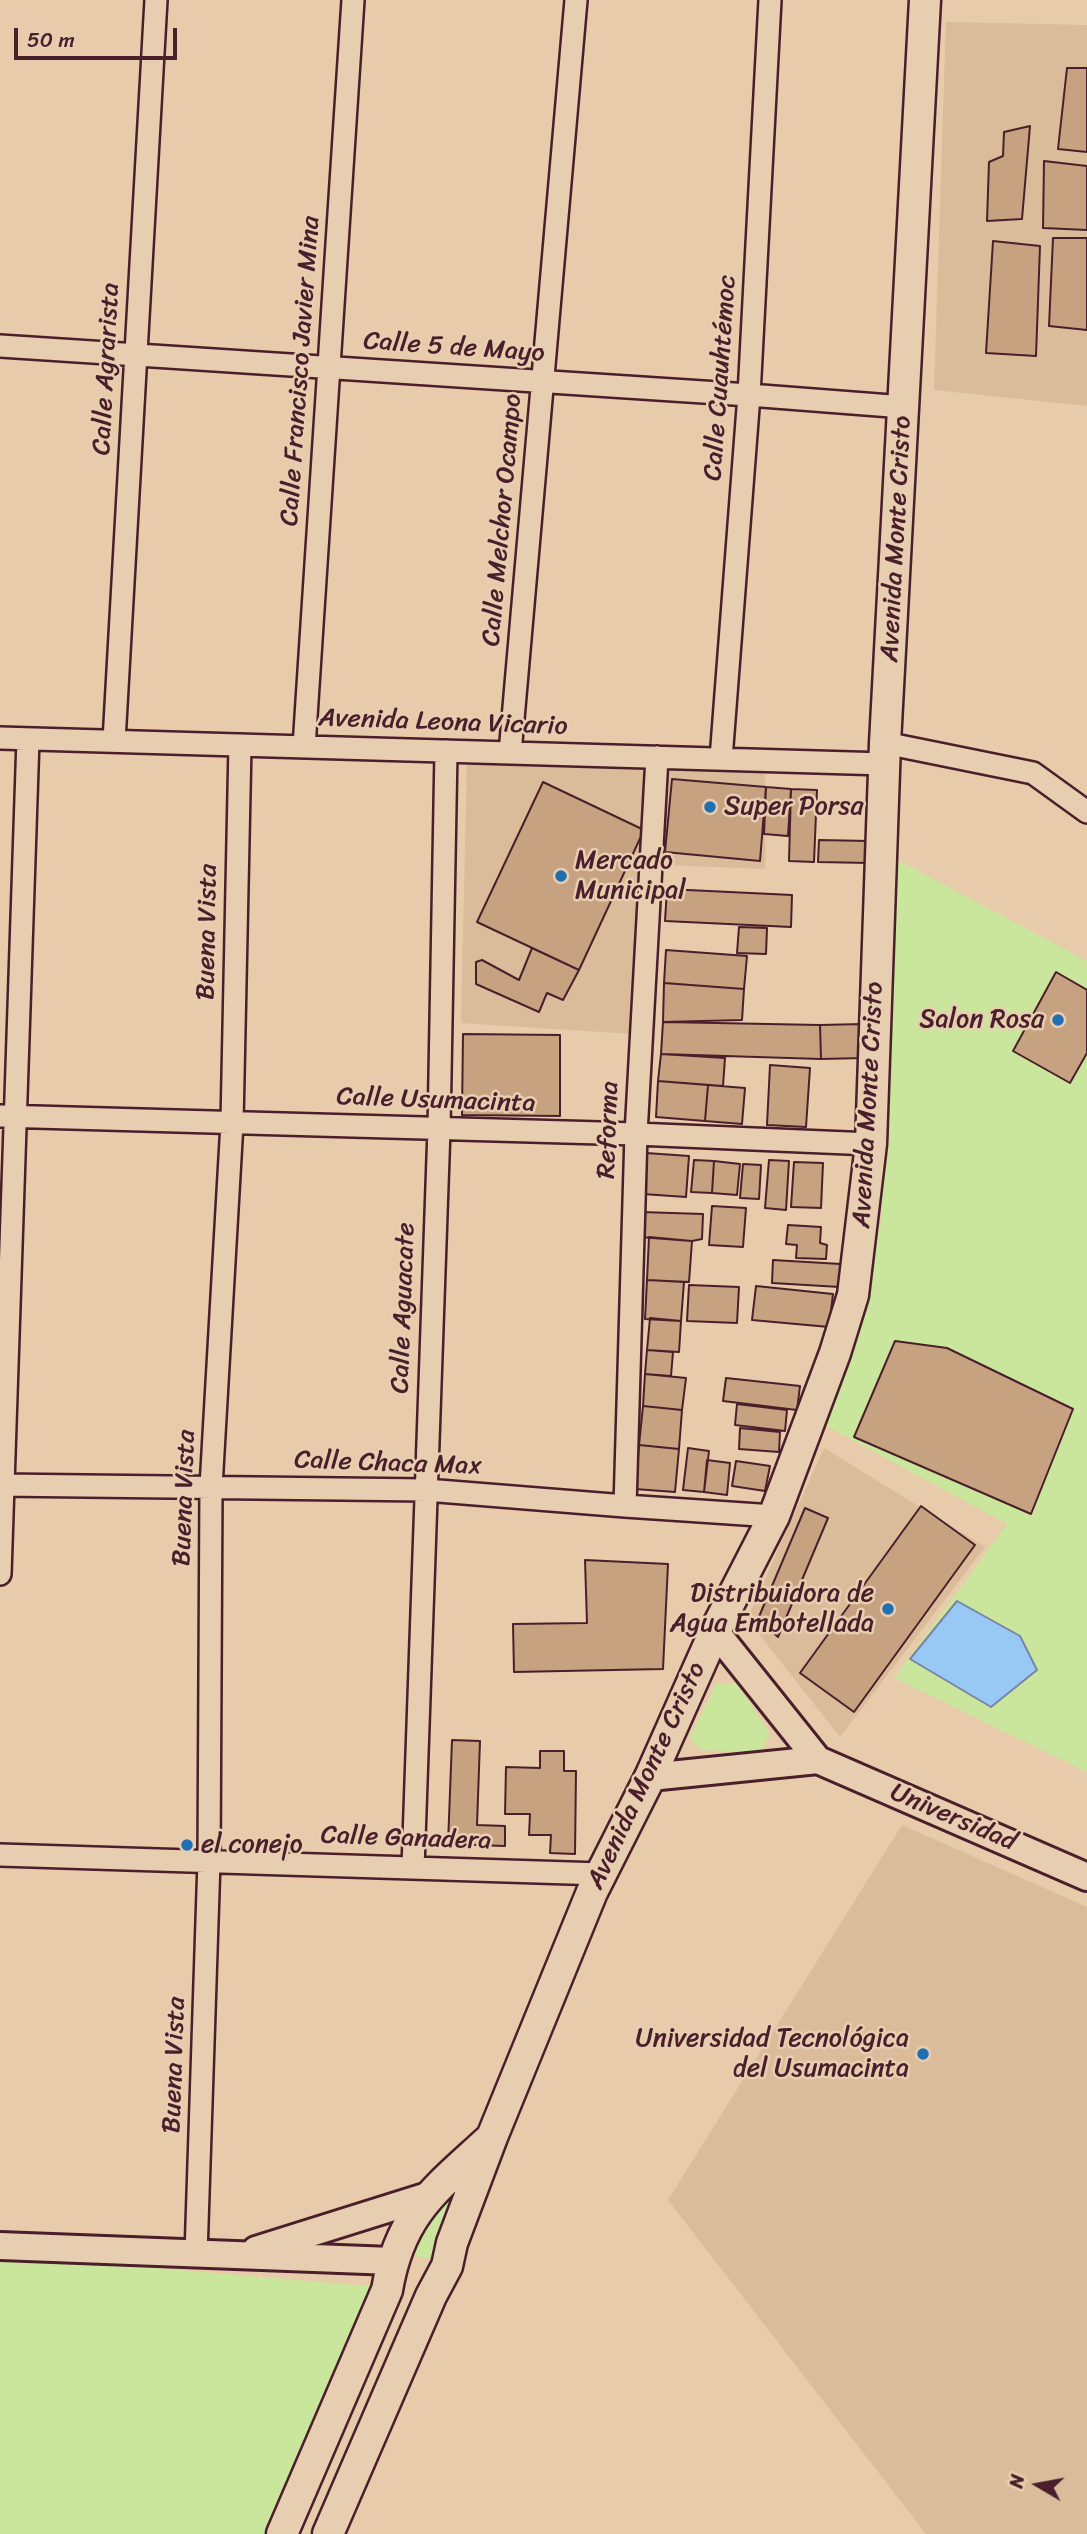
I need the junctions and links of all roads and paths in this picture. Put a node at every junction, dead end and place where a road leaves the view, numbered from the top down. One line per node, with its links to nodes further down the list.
1 (156, 0): 7 (street, Calle Agrarista)
2 (353, 0): 8 (street, Calle Francisco Javier Mina)
3 (576, 0): 9 (street, Calle Melchor Ocampo)
4 (771, 0): 10 (street, Calle Cuauhtémoc)
5 (925, 0): 11 (main road, Avenida Monte Cristo)
6 (0, 346): 7 (street, Calle 5 de Mayo)
7 (136, 355): 8 (street, Calle 5 de Mayo); 14 (street, Calle Agrarista)
8 (330, 368): 9 (street, Calle 5 de Mayo); 16 (street, Calle Francisco Javier Mina)
9 (543, 382): 10 (street, Calle 5 de Mayo); 18 (street, Calle Melchor Ocampo)
10 (749, 395): 11 (street, Calle 5 de Mayo); 21 (street, Calle Cuauhtémoc)
11 (904, 407): 19 (main road, Avenida Monte Cristo)
12 (0, 738): 13 (street, Avenida Leona Vicario)
13 (28, 739): 14 (street, Avenida Leona Vicario); 23 (street)
14 (114, 741): 15 (street, Avenida Leona Vicario)
15 (240, 745): 16 (street, Avenida Leona Vicario); 24 (street, Buena Vista)
16 (304, 747): 17 (street, Avenida Leona Vicario)
17 (446, 751): 18 (street, Avenida Leona Vicario); 25 (street, Calle Aguacate)
18 (510, 752): 20 (street, Avenida Leona Vicario)
19 (885, 754): 21 (street, Avenida Leona Vicario); 22 (street, Avenida Leona Vicario); 27 (main road, Avenida Monte Cristo)
20 (657, 757): 21 (street, Avenida Leona Vicario); 26 (street, Reforma)
21 (721, 759)
22 (1087, 813)
23 (8, 1117): 24 (street, Calle Usumacinta); 28 (street)
24 (232, 1123): 25 (street, Calle Usumacinta); 29 (street, Buena Vista)
25 (439, 1129): 26 (street, Calle Usumacinta); 30 (street, Calle Aguacate)
26 (636, 1134): 27 (street, Calle Usumacinta); 31 (street, Reforma)
27 (871, 1144): 32 (main road, Avenida Monte Cristo)
28 (1, 1485): 29 (street, Calle Chaca Max); 33 (street)
29 (211, 1487): 30 (street, Calle Chaca Max); 38 (street, Buena Vista)
30 (426, 1490): 31 (street, Calle Chaca Max); 39 (street, Calle Aguacate)
31 (625, 1506): 32 (street, Calle Chaca Max)
32 (774, 1516): 34 (main road, Avenida Monte Cristo)
33 (0, 1574)
34 (715, 1631): 35 (street); 36 (main road, Avenida Monte Cristo)
35 (818, 1760): 36 (street); 41 (street, Universidad)
36 (650, 1777): 40 (main road, Avenida Monte Cristo)
37 (0, 1855): 38 (street, Calle Ganadera)
38 (209, 1861): 39 (street, Calle Ganadera); 46 (street, Buena Vista)
39 (413, 1867): 40 (street, Calle Ganadera)
40 (601, 1874): 42 (main road, Avenida Monte Cristo)
41 (1087, 1877)
42 (492, 2137): 43 (main road); 44 (main road, Avenida Monte Cristo)
43 (428, 2196): 44 (main road); 47 (street); 48 (main road)
44 (464, 2215): 49 (main road, Avenida Monte Cristo)
45 (0, 2246): 46 (street)
46 (196, 2254): 47 (street)
47 (237, 2255): 48 (street)
48 (392, 2261): 49 (main road); 50 (main road)
49 (447, 2266): 51 (main road, Avenida Monte Cristo)
50 (282, 2534)
51 (328, 2534)

